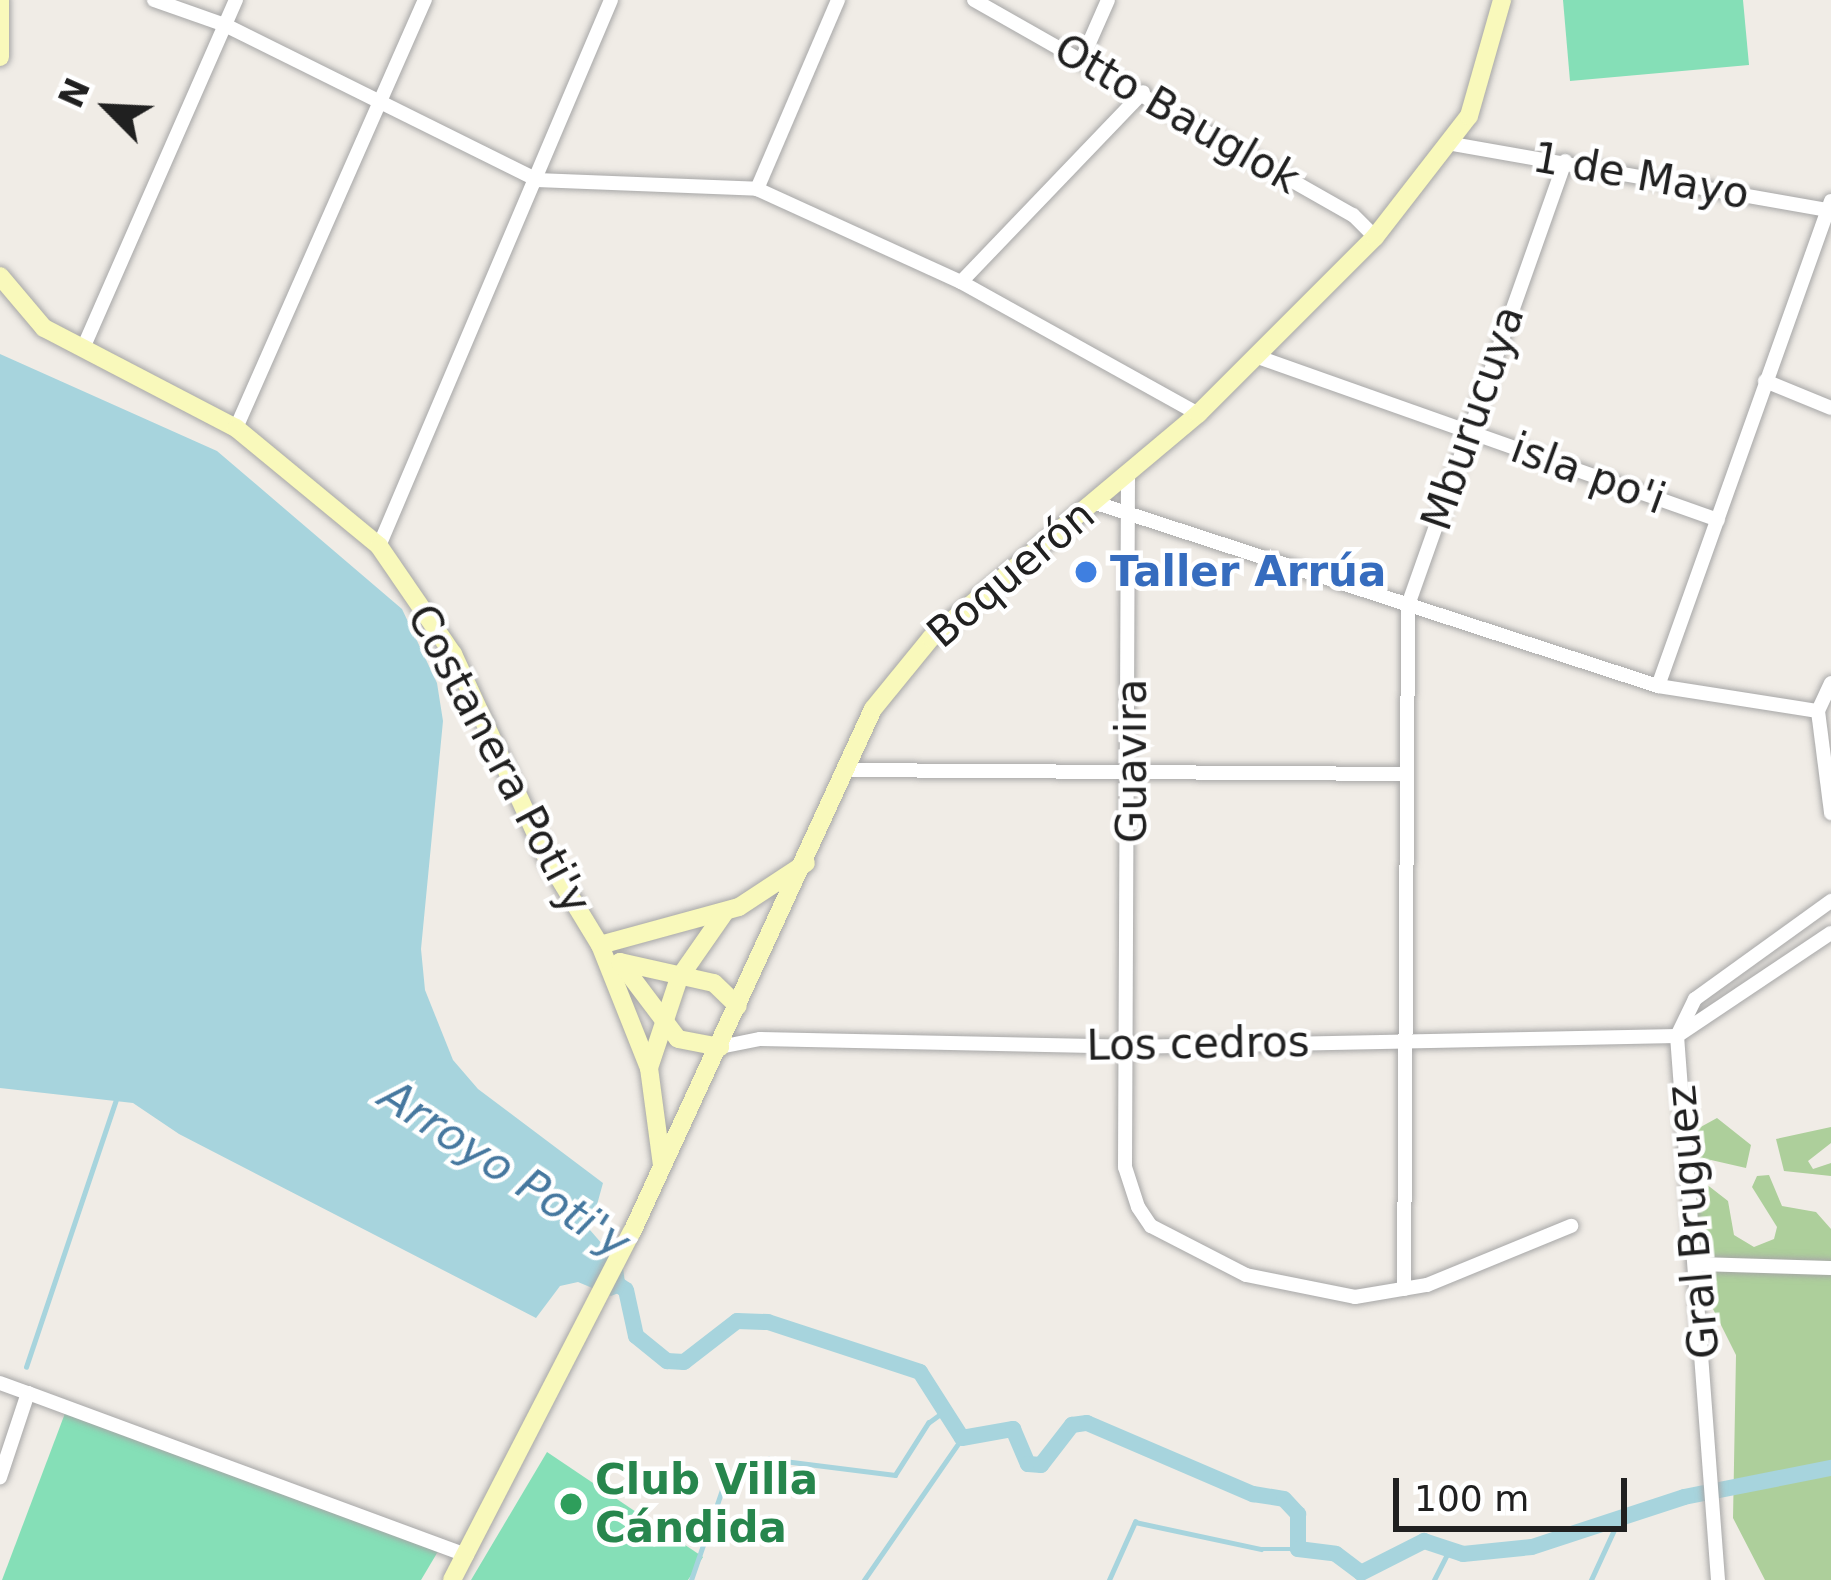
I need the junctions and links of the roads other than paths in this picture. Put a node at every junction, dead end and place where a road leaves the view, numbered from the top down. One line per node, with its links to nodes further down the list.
1 (0, 0): 11 (street)
2 (154, 0): 10 (street)
3 (236, 0): 10 (street)
4 (424, 0): 14 (street)
5 (611, 0): 17 (street)
6 (838, 0): 18 (street)
7 (974, 0): 12 (street, Otto Bauglok)
8 (1108, 0): 12 (street)
9 (1502, 0): 15 (street, Boquerón)
10 (225, 25): 14 (street); 23 (street)
11 (0, 57)
12 (1082, 59): 13 (street, Otto Bauglok)
13 (1143, 92): 20 (street, Otto Bauglok); 22 (street)
14 (381, 103): 17 (street); 28 (street)
15 (1453, 144): 16 (street, 1 de Mayo); 20 (street, Boquerón)
16 (1564, 161): 19 (street, 1 de Mayo); 29 (street, Mburucuya)
17 (537, 180): 18 (street); 34 (street)
18 (757, 189): 22 (street)
19 (1829, 205): 25 (street)
20 (1376, 237): 24 (street, Boquerón)
21 (0, 276): 23 (street, Costanera Poti'y)
22 (961, 282): 27 (street)
23 (84, 346): 28 (street, Costanera Poti'y)
24 (1256, 356): 27 (street, Boquerón); 29 (street, isla po'i)
25 (1765, 380): 26 (street); 33 (street)
26 (1831, 408)
27 (1198, 414): 30 (street, Boquerón)
28 (236, 428): 34 (street, Costanera Poti'y)
29 (1466, 430): 33 (street, isla po'i); 35 (street, Mburucuya)
30 (1128, 475): 31 (street, Boquerón); 32 (street, Guavira)
31 (1096, 503): 32 (street); 39 (street, Boquerón)
32 (1131, 515): 35 (street); 40 (street, Guavira)
33 (1718, 520): 37 (street)
34 (380, 546): 47 (street, Costanera Poti'y)
35 (1408, 605): 37 (street); 41 (street, Mburucuya)
36 (1831, 682): 38 (street)
37 (1658, 686): 38 (street)
38 (1818, 711): 42 (street)
39 (844, 770): 40 (street); 43 (street, Boquerón)
40 (1132, 772): 41 (street); 55 (street, Guavira)
41 (1406, 774): 53 (street, Mburucuya)
42 (1831, 813)
43 (806, 863): 45 (street); 50 (street, Boquerón)
44 (1831, 901): 52 (street)
45 (725, 912): 47 (street); 49 (street)
46 (1831, 933): 52 (street)
47 (600, 945): 48 (street); 56 (street, Costanera Poti'y)
48 (620, 962): 49 (street); 51 (street)
49 (679, 978): 50 (street); 51 (street)
50 (738, 1006): 54 (street, Boquerón)
51 (662, 1020): 54 (street); 56 (street)
52 (1678, 1036): 53 (street, Los cedros); 59 (street, Gral Bruguez)
53 (1410, 1040): 55 (street, Los cedros); 61 (street, Mburucuya)
54 (720, 1047): 55 (street, Los cedros); 57 (street, Boquerón)
55 (1129, 1047): 61 (street, Guavira)
56 (649, 1068): 57 (street)
57 (662, 1165): 65 (street, Boquerón)
58 (1571, 1226): 61 (street, Guavira)
59 (1697, 1264): 60 (street); 67 (street, Gral Bruguez)
60 (1831, 1268)
61 (1404, 1288)
62 (0, 1383): 63 (street)
63 (28, 1393): 64 (street); 65 (street)
64 (0, 1477)
65 (467, 1555): 66 (street, Boquerón)
66 (452, 1580)
67 (1718, 1580)

